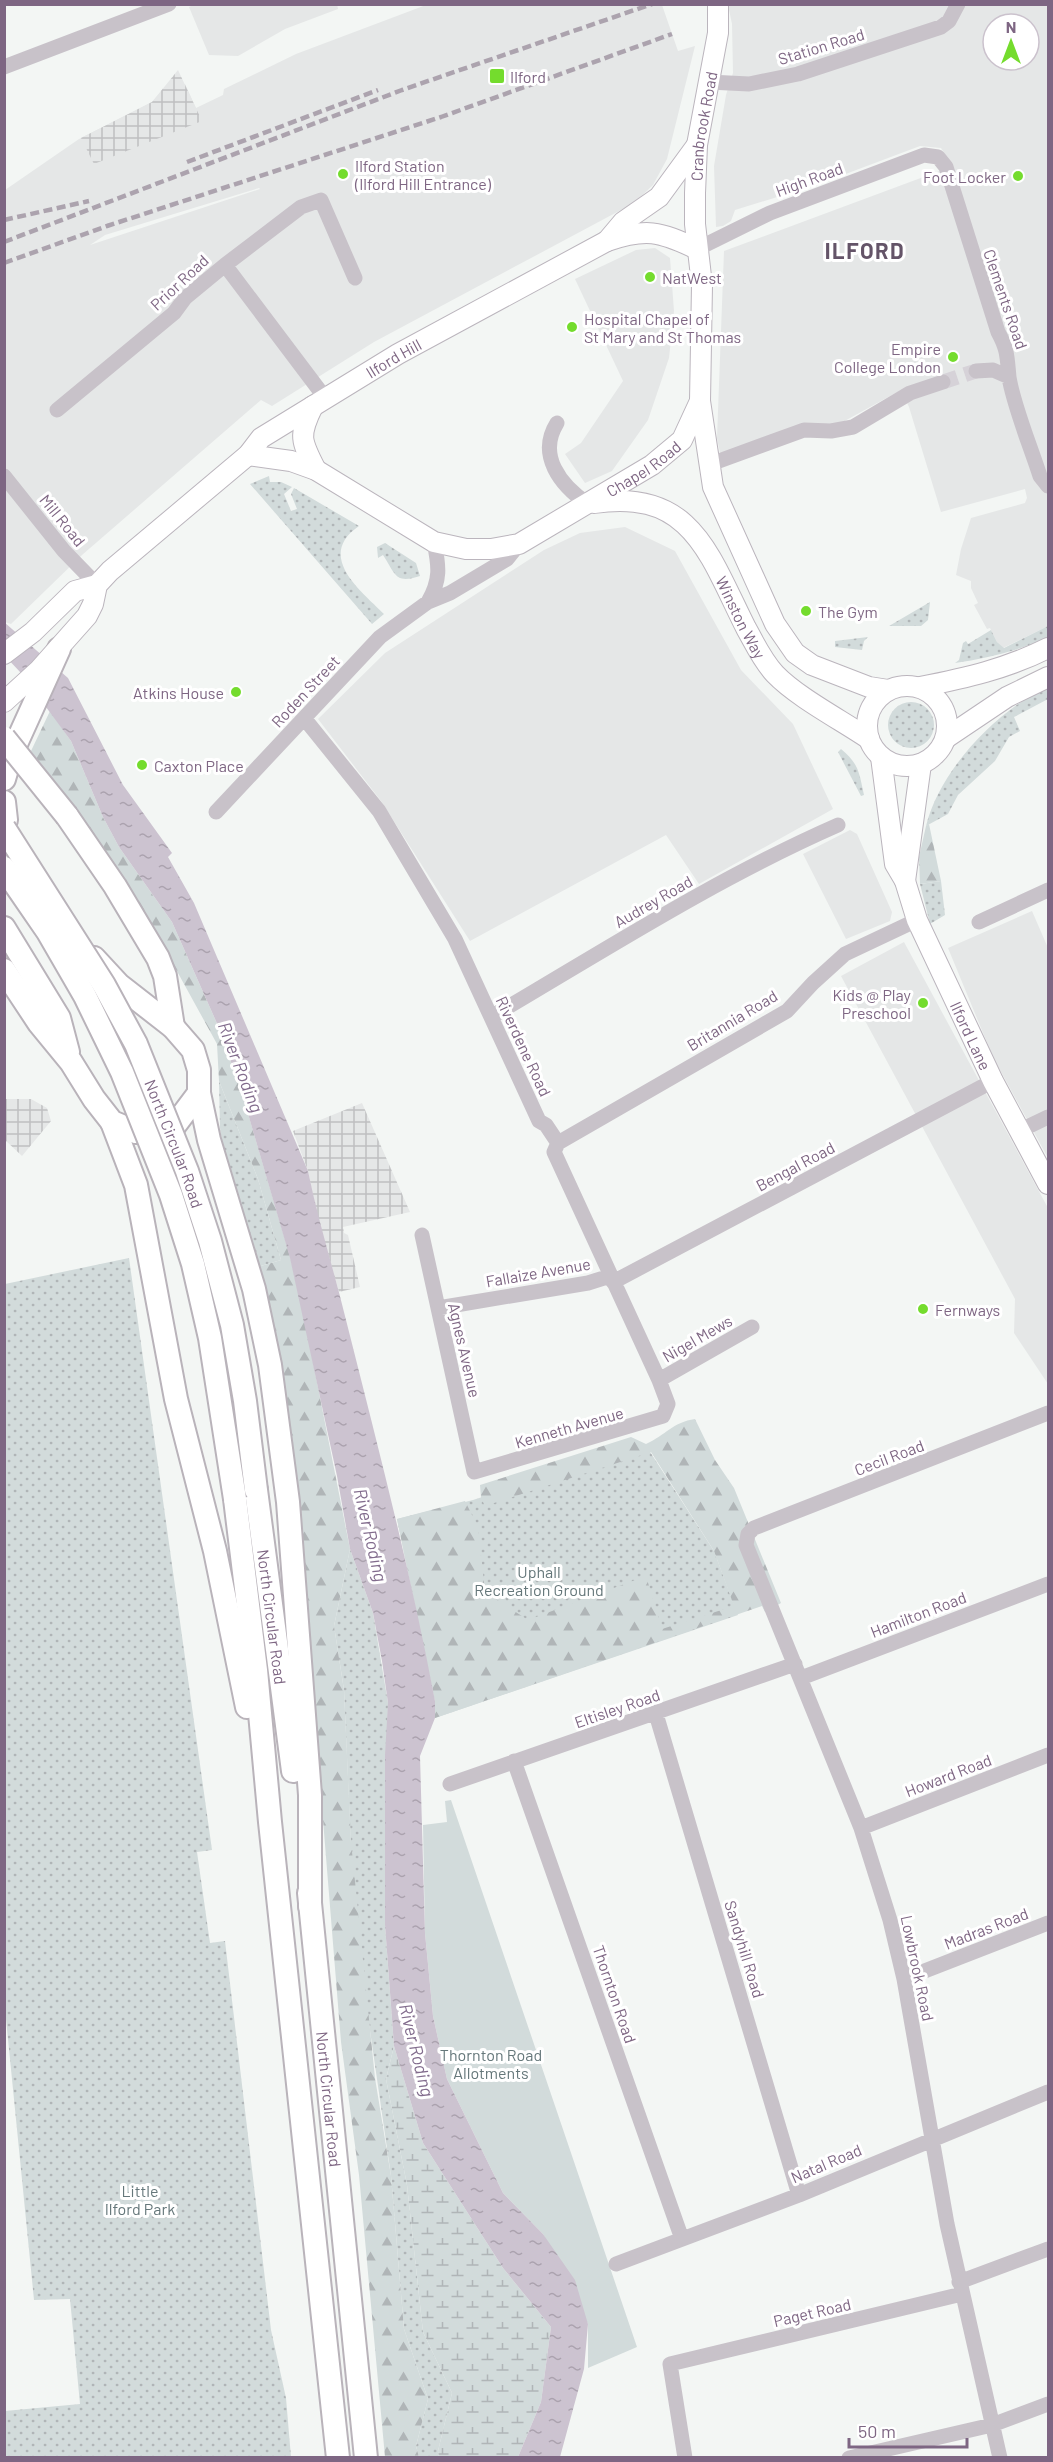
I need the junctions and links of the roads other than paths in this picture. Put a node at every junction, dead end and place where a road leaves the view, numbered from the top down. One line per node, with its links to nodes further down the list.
1 (718, 4): 5 (main road, Cranbrook Road)
2 (958, 4): 5 (street, Station Road)
3 (165, 5): 4 (street)
4 (4, 67)
5 (709, 82): 6 (main road, Cranbrook Road)
6 (697, 145): 8 (main road, Ilford Hill); 9 (main road, Cranbrook Road)
7 (938, 157): 9 (street, High Road); 13 (street, Clements Road)
8 (607, 241): 9 (main road); 16 (main road, Ilford Hill)
9 (697, 249): 15 (main road, Chapel Road)
10 (225, 265): 11 (street); 16 (street, Prior Road); 17 (street, Prior Road)
11 (355, 278)
12 (976, 371): 13 (street)
13 (1009, 377): 23 (street, Clements Road)
14 (943, 382): 20 (street)
15 (700, 401): 20 (main road, Winston Way); 25 (main road, Chapel Road)
16 (320, 402): 19 (main road, Ilford Hill); 21 (main road)
17 (57, 410)
18 (558, 423): 25 (street)
19 (248, 455): 21 (main road); 28 (main road, Ilford Hill)
20 (708, 465): 35 (main road, Winston Way)
21 (316, 470): 26 (main road)
22 (4, 476): 28 (street, Mill Road)
23 (1048, 486)
24 (622, 500): 25 (main road, Chapel Road); 40 (main road, Winston Way)
25 (588, 504): 27 (main road)
26 (434, 542): 27 (main road); 29 (street)
27 (519, 544): 29 (street, Roden Street)
28 (97, 585): 31 (main road); 32 (main road, Ilford Hill)
29 (428, 602): 37 (street, Roden Street)
30 (1048, 648): 34 (main road)
31 (59, 650): 36 (main road); 38 (highway)
32 (4, 654)
33 (1048, 676): 39 (main road)
34 (920, 687): 35 (main road); 39 (main road)
35 (888, 690): 40 (main road)
36 (4, 702)
37 (304, 718): 44 (street, Roden Street); 54 (street, Riverdene Road)
38 (14, 734): 43 (highway); 55 (highway, bridge)
39 (946, 738): 42 (main road)
40 (869, 739): 41 (main road)
41 (881, 757): 42 (main road); 48 (main road, Ilford Lane)
42 (921, 764): 48 (main road, Ilford Lane)
43 (4, 779)
44 (216, 812)
45 (5, 817): 55 (highway); 80 (highway, North Circular Road, bridge)
46 (838, 825): 54 (street, Audrey Road)
47 (4, 868): 78 (highway, North Circular Road, bridge)
48 (905, 881): 50 (main road, Ilford Lane)
49 (1048, 890): 51 (street)
50 (917, 920): 57 (main road, Ilford Lane); 62 (street, Britannia Road)
51 (979, 922)
52 (4, 927): 56 (highway)
53 (4, 970): 56 (highway)
54 (491, 1017): 62 (street, Riverdene Road)
55 (173, 1027): 58 (highway)
56 (71, 1062): 60 (highway)
57 (993, 1081): 61 (main road, Ilford Lane); 65 (street, Bengal Road)
58 (199, 1093): 60 (highway); 80 (highway)
59 (1048, 1117): 61 (street)
60 (112, 1122): 78 (highway)
61 (1019, 1131): 63 (main road, Ilford Lane)
62 (558, 1143): 65 (street)
63 (1048, 1184)
64 (422, 1235): 66 (street, Agnes Avenue)
65 (611, 1279): 66 (street, Fallaize Avenue); 68 (street)
66 (438, 1308): 70 (street, Agnes Avenue)
67 (752, 1327): 68 (street, Nigel Mews)
68 (659, 1380): 70 (street, Kenneth Avenue)
69 (1048, 1413): 71 (street, Cecil Road)
70 (474, 1472)
71 (747, 1538): 73 (street, Lowbrook Road)
72 (1048, 1584): 73 (street, Hamilton Road)
73 (798, 1671): 74 (street, Eltisley Road); 79 (street, Lowbrook Road)
74 (657, 1714): 76 (street, Eltisley Road); 85 (street, Sandyhill Road)
75 (1048, 1755): 79 (street, Howard Road)
76 (514, 1761): 77 (street, Eltisley Road); 86 (street, Thornton Road)
77 (450, 1784)
78 (270, 1822): 92 (highway, North Circular Road)
79 (861, 1828): 82 (street, Lowbrook Road)
80 (310, 1905): 93 (highway, North Circular Road)
81 (1048, 1923): 82 (street, Madras Road)
82 (904, 1979): 84 (street, Lowbrook Road)
83 (1048, 2092): 84 (street, Natal Road)
84 (933, 2138): 85 (street, Natal Road); 89 (street, Lowbrook Road)
85 (800, 2194): 86 (street, Natal Road)
86 (682, 2239): 88 (street, Natal Road)
87 (1048, 2249): 89 (street, Paget Road)
88 (616, 2264)
89 (961, 2288): 91 (street, Lowbrook Road); 94 (street, Paget Road)
90 (1048, 2404): 91 (street)
91 (992, 2425): 95 (street); 96 (street, Lowbrook Road)
92 (338, 2457)
93 (366, 2457)
94 (685, 2457)
95 (849, 2457)
96 (1000, 2457)

